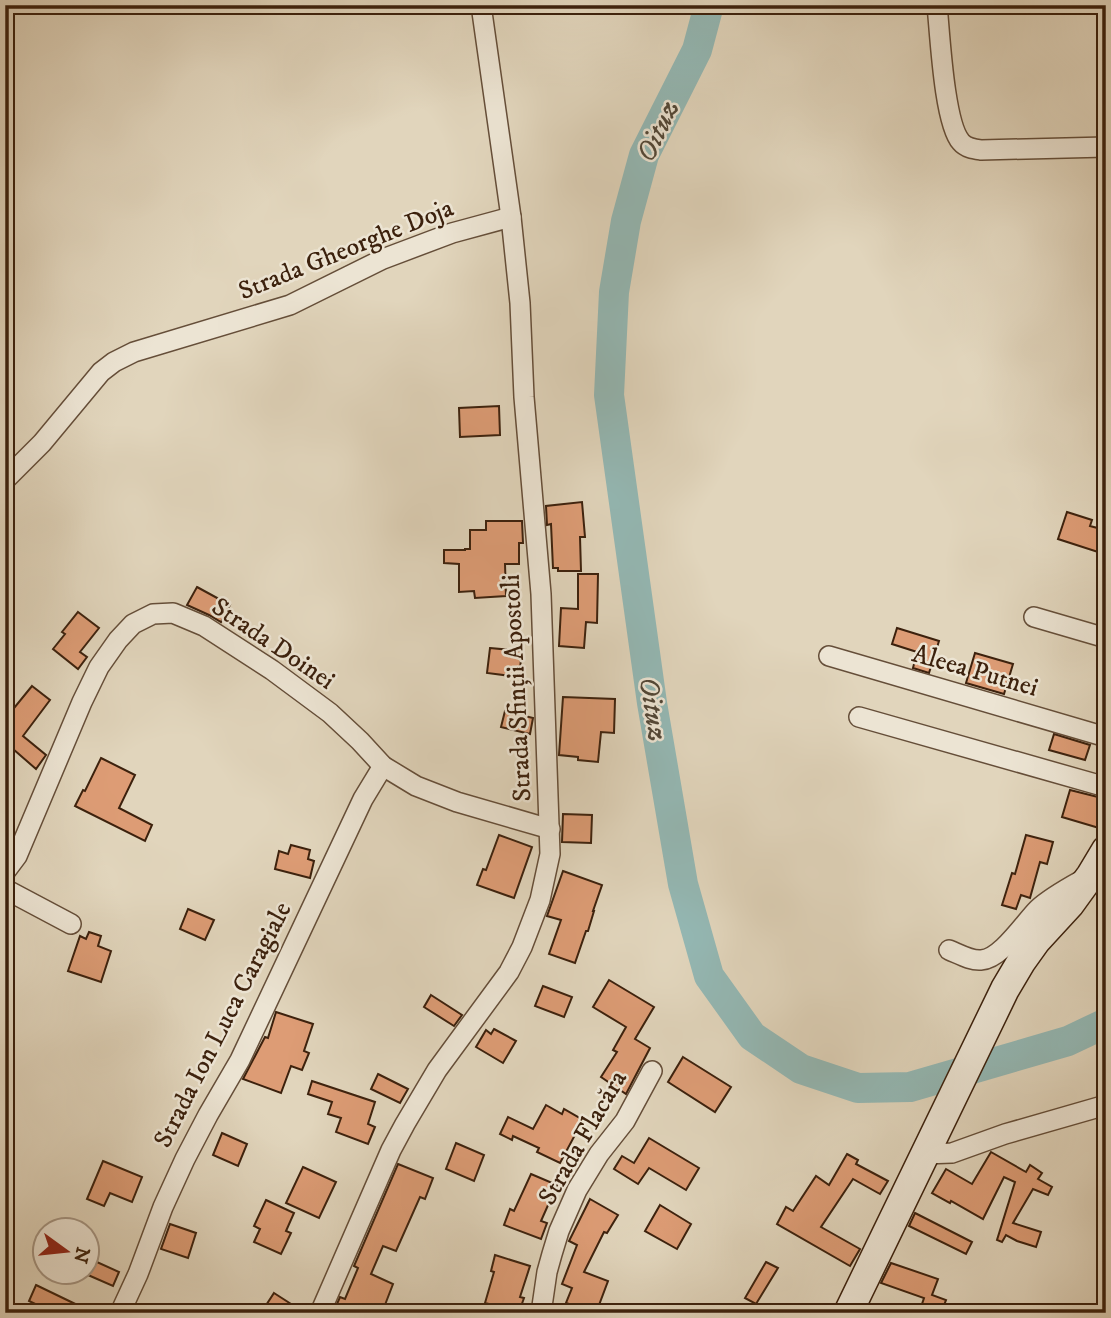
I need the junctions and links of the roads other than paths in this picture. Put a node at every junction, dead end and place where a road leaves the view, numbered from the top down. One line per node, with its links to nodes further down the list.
1 (481, 5): 4 (street, Strada Sfinții Apostoli)
2 (936, 5): 3 (street)
3 (1106, 147)
4 (511, 216): 5 (street, Strada Gheorghe Doja); 13 (street, Strada Sfinții Apostoli)
5 (5, 480)
6 (1034, 617): 7 (street)
7 (1106, 638)
8 (829, 656): 10 (street, Aleea Putnei)
9 (859, 717): 12 (street)
10 (1106, 737)
11 (383, 765): 13 (street, Strada Doinei); 15 (street, Strada Doinei); 23 (street, Strada Ion Luca Caragiale)
12 (1106, 787)
13 (550, 830): 24 (street, Strada Sfinții Apostoli)
14 (1106, 850): 16 (street)
15 (5, 872)
16 (1091, 875): 19 (street); 22 (street)
17 (5, 889): 18 (street)
18 (71, 925)
19 (950, 950)
20 (652, 1071): 25 (street, Strada Flacăra)
21 (1106, 1105): 22 (street)
22 (927, 1148): 26 (street)
23 (120, 1313)
24 (320, 1313)
25 (541, 1313)
26 (848, 1313)

